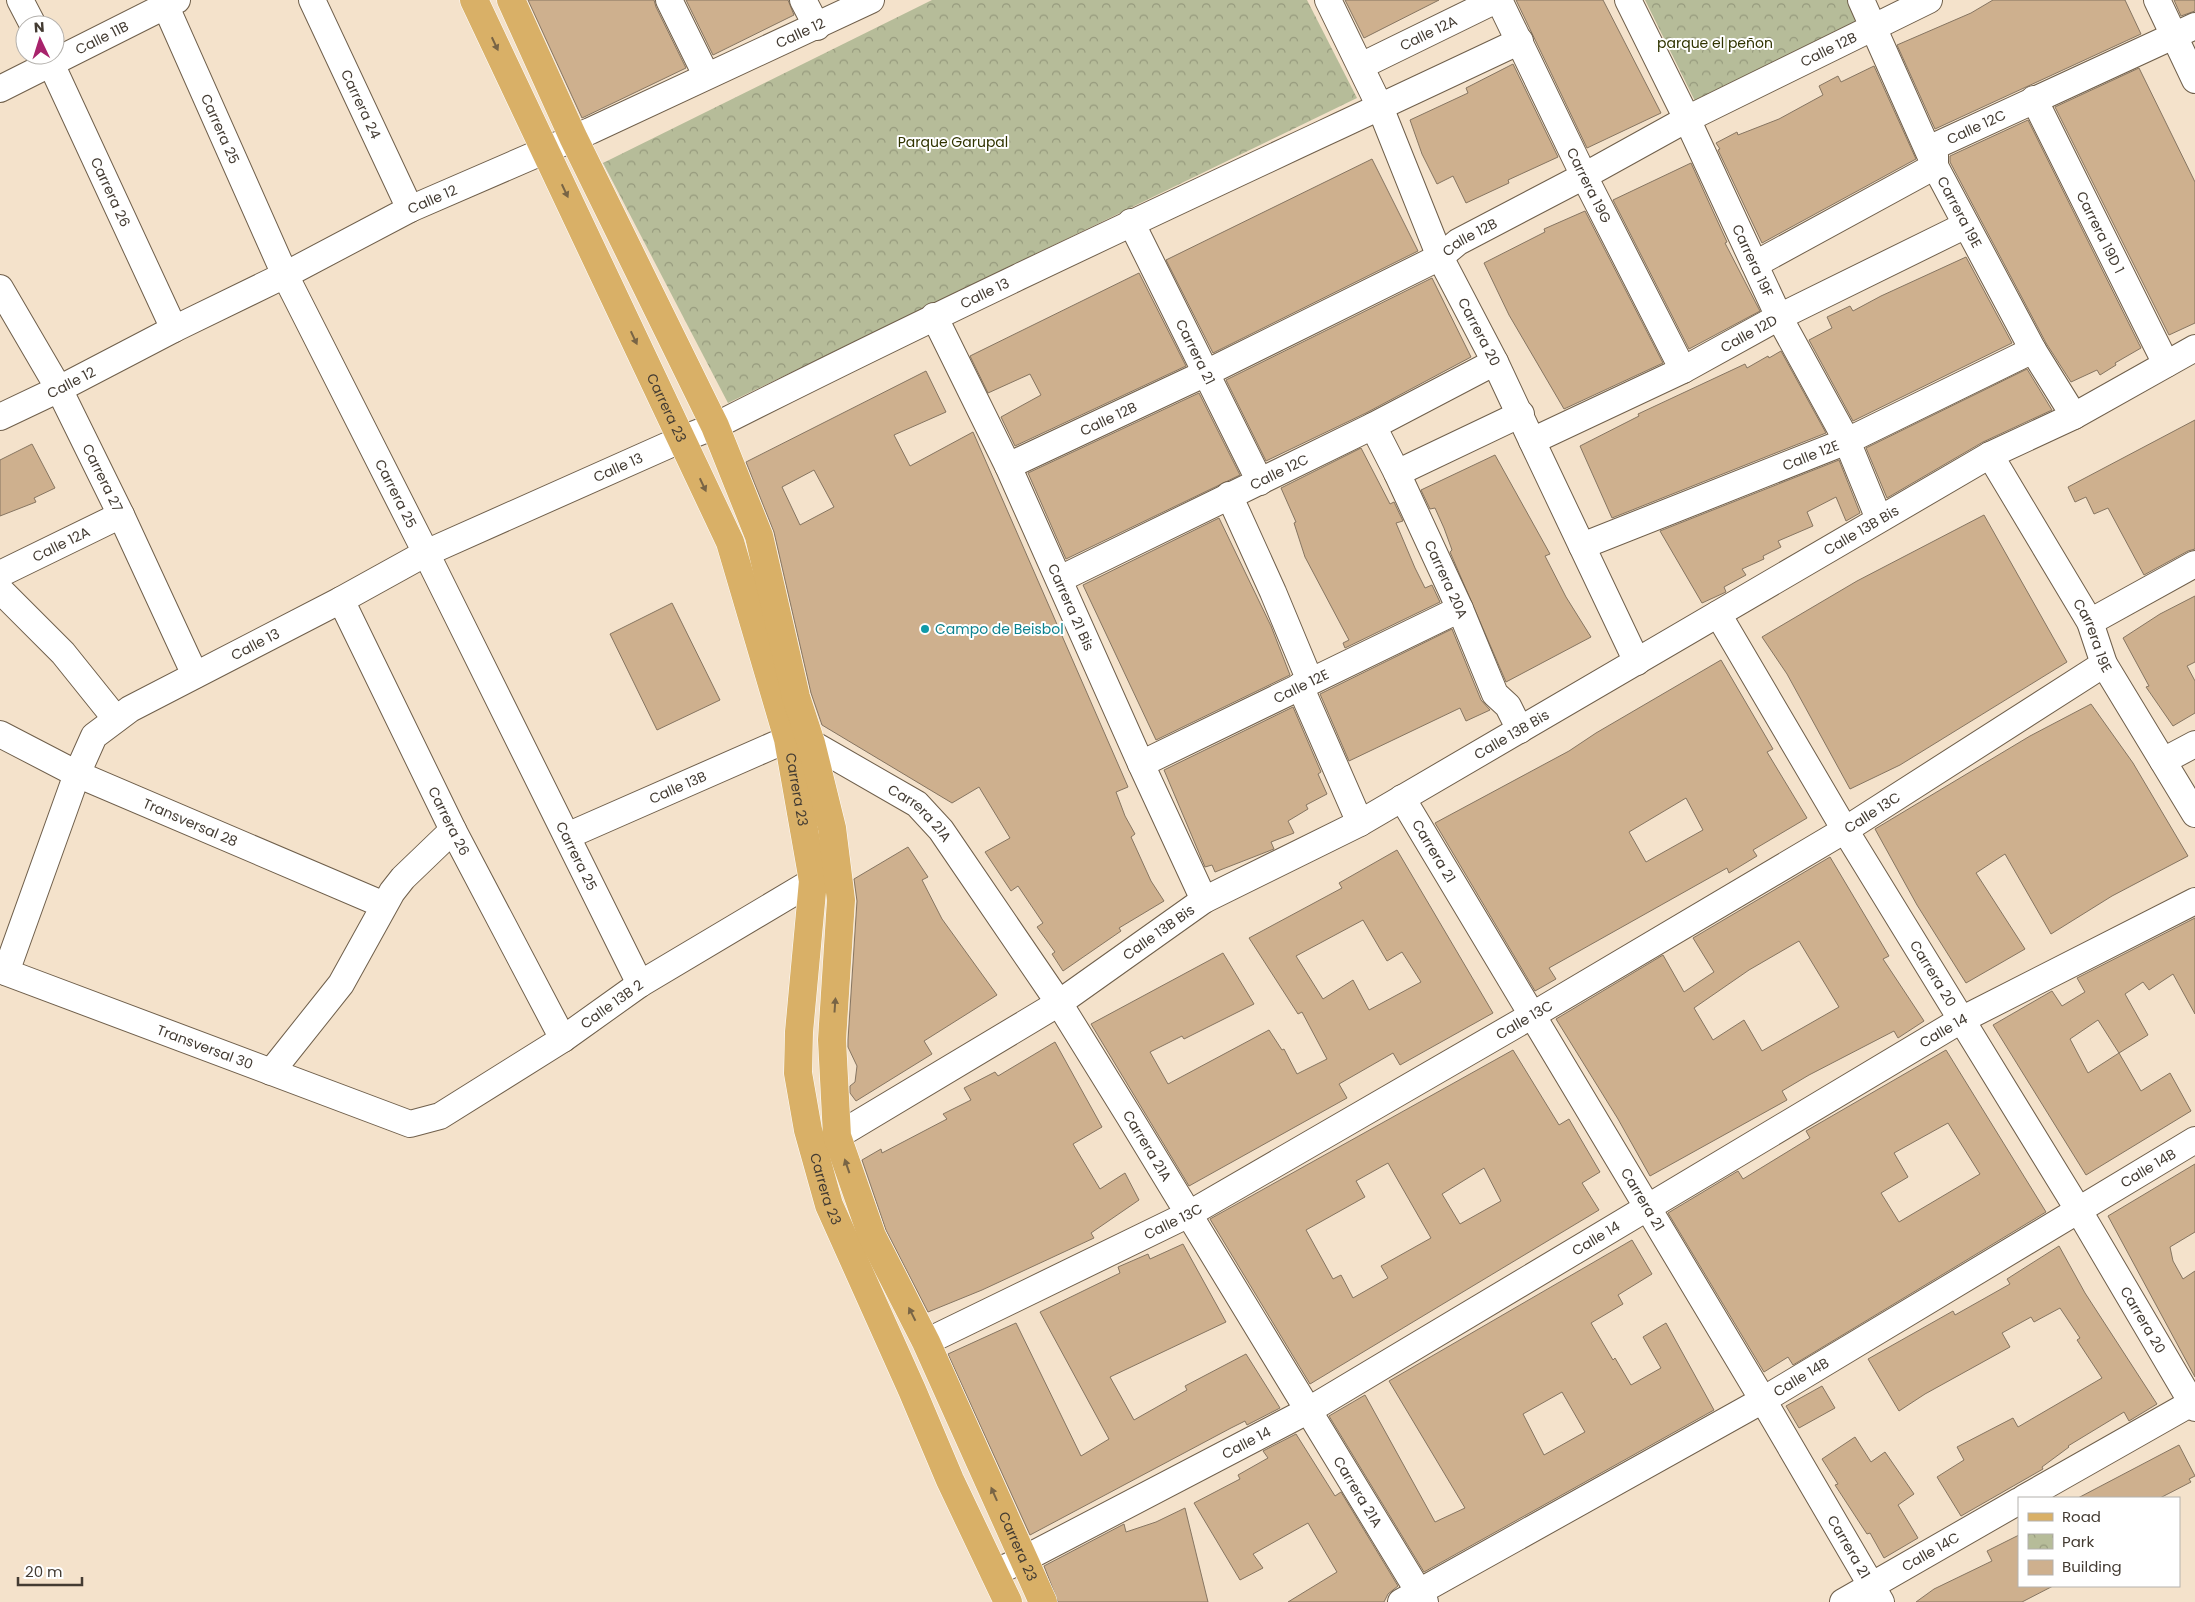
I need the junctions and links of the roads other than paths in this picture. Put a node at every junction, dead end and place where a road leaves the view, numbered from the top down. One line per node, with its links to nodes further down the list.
1 (20, 0): 15 (street)
2 (312, 0): 34 (street, Carrera 24)
3 (474, 0): 31 (main road, Carrera 23, one-way to 31)
4 (511, 0): 30 (main road, Carrera 23)
5 (669, 0): 24 (street)
6 (802, 0): 16 (street)
7 (871, 0): 16 (street, Calle 12)
8 (1328, 0): 23 (street, Carrera 20)
9 (1497, 0): 19 (street, Carrera 19G); 23 (street, Calle 12A)
10 (1628, 0): 29 (street, Carrera 19F)
11 (1861, 0): 17 (street, Carrera 19E)
12 (1929, 0): 17 (street, Calle 12B)
13 (2157, 0): 18 (street)
14 (168, 2): 20 (street, Calle 11B); 39 (street, Carrera 25)
15 (27, 15)
16 (817, 27): 24 (street, Calle 12)
17 (1874, 28): 29 (street, Calle 12B); 32 (street, Carrera 19E)
18 (2185, 31): 25 (street); 27 (street, Calle 12C)
19 (1520, 40): 28 (street, Calle 13); 33 (street, Carrera 19G)
20 (65, 51)
21 (39, 65): 26 (street, Calle 11B)
22 (52, 65): 43 (street, Carrera 26)
23 (1361, 66): 28 (street, Carrera 20)
24 (706, 75): 30 (street, Calle 12)
25 (2195, 80)
26 (0, 89)
27 (2034, 99): 32 (street, Calle 12C); 47 (street, Carrera 19D 1)
28 (1380, 107): 35 (street, Calle 13); 37 (street, Carrera 20)
29 (1687, 119): 33 (street, Calle 12B); 38 (street, Carrera 19F)
30 (573, 137): 31 (street, Calle 12); 54 (main road, Carrera 23)
31 (546, 150): 34 (street, Calle 12); 56 (main road, Carrera 23, one-way to 56)
32 (1935, 166): 36 (street, Carrera 19E); 38 (street)
33 (1584, 176): 37 (street, Calle 12B); 48 (street, Carrera 19G)
34 (410, 209): 39 (street, Calle 12)
35 (1131, 222): 41 (street, Calle 13); 49 (street, Carrera 21)
36 (1966, 225): 42 (street, Calle 12D); 45 (street, Carrera 19E)
37 (1440, 257): 46 (street, Carrera 20); 49 (street, Calle 12B)
38 (1754, 263): 42 (street, Carrera 19F)
39 (285, 275): 43 (street, Calle 12); 67 (street, Carrera 25)
40 (0, 288): 50 (street, Carrera 27)
41 (934, 316): 54 (street, Calle 13); 60 (street, Carrera 21 Bis)
42 (1780, 317): 48 (street, Calle 12D); 57 (street, Carrera 19F)
43 (174, 329): 50 (street, Calle 12)
44 (2195, 348): 47 (street, Calle 13B Bis)
45 (2033, 350): 52 (street, Carrera 19E); 57 (street, Calle 12E)
46 (1495, 362): 51 (street, Carrera 20); 55 (street, Calle 12C)
47 (2166, 364): 52 (street, Calle 13B Bis)
48 (1683, 370): 58 (street, Calle 12D)
49 (1206, 373): 60 (street, Calle 12B); 62 (street, Carrera 21)
50 (59, 389): 53 (street, Calle 12); 64 (street, Carrera 27)
51 (1521, 414): 58 (street, Carrera 20); 61 (street)
52 (2074, 416): 59 (street, Calle 13B Bis)
53 (0, 417)
54 (715, 426): 56 (street, Calle 13); 83 (main road, Carrera 23)
55 (1373, 426): 61 (street, Carrera 20A); 62 (street, Calle 12C)
56 (682, 439): 67 (street, Calle 13); 83 (main road, Carrera 23, one-way to 83)
57 (1847, 441): 65 (street, Carrera 19F); 66 (street, Calle 12E)
58 (1532, 442): 66 (street, Carrera 20)
59 (1990, 456): 65 (street, Calle 13B Bis); 75 (street, Carrera 19E)
60 (1008, 466): 70 (street, Carrera 21 Bis)
61 (1397, 473): 73 (street, Carrera 20A)
62 (1260, 482): 63 (street, Calle 12C)
63 (1230, 496): 70 (street, Calle 12C); 79 (street)
64 (121, 515): 69 (street, Calle 12A); 78 (street, Carrera 27)
65 (1879, 519): 74 (street, Calle 13B Bis)
66 (1582, 546): 76 (street, Carrera 20)
67 (426, 553): 72 (street, Calle 13); 93 (street, Carrera 25)
68 (2195, 564): 75 (street)
69 (0, 574)
70 (1060, 579): 86 (street, Carrera 21 Bis)
71 (0, 590): 80 (street)
72 (341, 600): 78 (street, Calle 13); 91 (street, Carrera 26)
73 (1460, 609): 79 (street, Calle 12E); 81 (street, Carrera 20A)
74 (1718, 614): 76 (street, Calle 13B Bis); 92 (street, Carrera 20)
75 (2090, 622): 77 (street, Carrera 19E)
76 (1637, 662): 81 (street, Calle 13B Bis)
77 (2104, 664): 85 (street, Carrera 19E); 92 (street, Calle 13C)
78 (195, 675): 80 (street, Calle 13)
79 (1305, 683): 86 (street, Calle 12E); 90 (street)
80 (116, 720): 87 (street, Calle 13)
81 (1520, 730): 88 (street, Calle 13B Bis)
82 (0, 734): 87 (street, Transversal 28)
83 (800, 741): 93 (street, Calle 13B); 94 (main road, Carrera 23); 100 (street, Carrera 21A); 106 (main road, Carrera 23, one-way to 83)
84 (2195, 744): 85 (street)
85 (2163, 761): 89 (street, Carrera 19E)
86 (1141, 764): 95 (street, Carrera 21 Bis)
87 (77, 774): 97 (street, Transversal 28); 98 (street, Calle 13)
88 (1402, 798): 90 (street, Calle 13B Bis); 101 (street, Carrera 21)
89 (2195, 814)
90 (1360, 822): 95 (street, Calle 13B Bis)
91 (453, 830): 97 (street); 103 (street, Carrera 26)
92 (1845, 830): 101 (street, Calle 13C); 102 (street, Carrera 20)
93 (567, 836): 99 (street, Carrera 25)
94 (813, 882): 99 (street, Calle 13B 2); 118 (main road, Carrera 23)
95 (1204, 900): 100 (street, Calle 13B Bis)
96 (2195, 900): 102 (street, Calle 14)
97 (384, 905): 104 (street)
98 (3, 971): 104 (street, Transversal 30)
99 (640, 984): 103 (street, Calle 13B 2)
100 (1058, 1003): 106 (street, Calle 13B Bis); 110 (street, Carrera 21A)
101 (1531, 1016): 108 (street, Carrera 21); 110 (street, Calle 13C)
102 (1961, 1020): 108 (street, Calle 14); 109 (street, Carrera 20)
103 (563, 1039): 105 (street, Calle 13B 2)
104 (271, 1072): 105 (street, Transversal 30)
105 (410, 1124)
106 (837, 1136): 111 (main road, Carrera 23, one-way to 106)
107 (2195, 1140): 109 (street, Calle 14B)
108 (1647, 1207): 112 (street, Carrera 21); 114 (street, Calle 14)
109 (2079, 1211): 112 (street, Calle 14B); 113 (street, Carrera 20)
110 (1189, 1214): 111 (street, Calle 13C); 114 (street, Carrera 21A)
111 (926, 1342): 117 (main road, Carrera 23, one-way to 111)
112 (1763, 1400): 119 (street, Carrera 21); 120 (street, Calle 14B)
113 (2194, 1404): 115 (street)
114 (1309, 1410): 117 (street, Calle 14); 120 (street, Carrera 21A)
115 (2026, 1497)
116 (2018, 1502): 119 (street, Calle 14C)
117 (1024, 1559): 118 (street, Calle 14); 122 (main road, Carrera 23)
118 (994, 1573): 121 (main road, Carrera 23)
119 (1876, 1594): 123 (street, Calle 14C)
120 (1415, 1598)
121 (1008, 1602)
122 (1043, 1602)
123 (1843, 1602)

